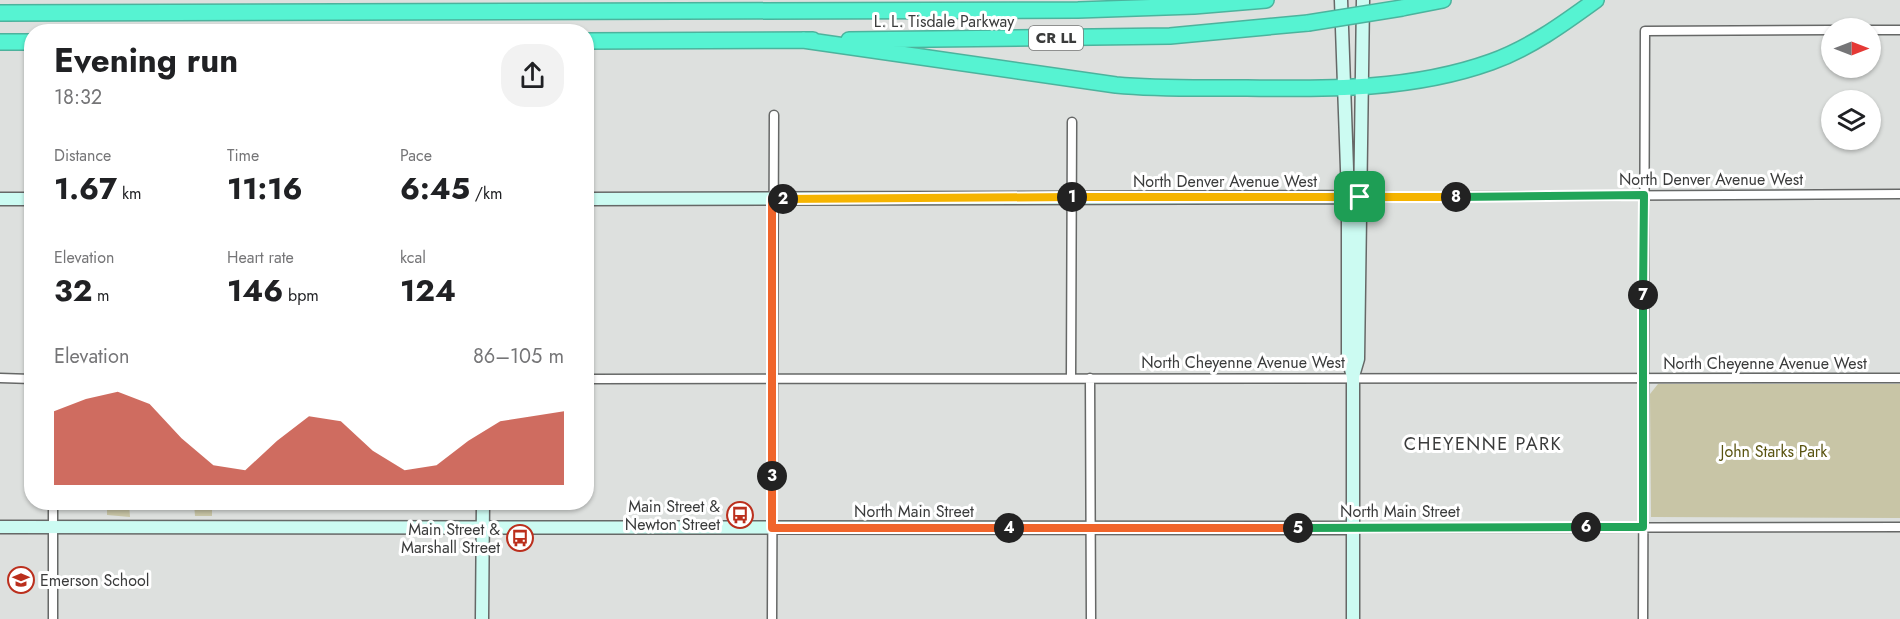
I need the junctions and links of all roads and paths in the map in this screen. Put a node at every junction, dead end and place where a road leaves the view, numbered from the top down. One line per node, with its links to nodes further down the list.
1 (884, 0): 7 (highway)
2 (1266, 0): 7 (highway, L. L. Tisdale Parkway / CR LL)
3 (1341, 0): 17 (street)
4 (1363, 0): 16 (street)
5 (1443, 0): 13 (highway, L. L. Tisdale Parkway / CR LL, bridge)
6 (1596, 0): 16 (highway)
7 (817, 12): 8 (highway, L. L. Tisdale Parkway / CR LL)
8 (0, 13)
9 (1821, 30): 21 (street)
10 (1881, 30): 11 (street)
11 (1900, 30)
12 (594, 40): 13 (highway, L. L. Tisdale Parkway / CR LL)
13 (803, 40): 17 (highway)
14 (0, 42): 15 (highway)
15 (24, 42)
16 (1362, 88): 17 (highway); 23 (street)
17 (1343, 89): 23 (street)
18 (774, 115): 27 (street)
19 (1072, 122): 22 (street)
20 (1900, 194): 21 (street, North Denver Avenue West)
21 (1644, 195): 23 (street, North Denver Avenue West); 29 (street)
22 (1072, 197): 23 (street, North Denver Avenue West); 27 (street, North Denver Avenue West); 31 (street)
23 (1354, 197): 28 (street)
24 (0, 199): 25 (street)
25 (24, 199)
26 (594, 199): 27 (street, North Denver Avenue West)
27 (772, 199): 36 (street)
28 (1353, 377): 29 (street, North Cheyenne Avenue West); 32 (street, North Cheyenne Avenue West); 46 (street)
29 (1642, 377): 33 (street, North Cheyenne Avenue West); 40 (street)
30 (0, 378): 34 (street)
31 (1071, 378): 32 (street, North Cheyenne Avenue West); 36 (street, North Cheyenne Avenue West)
32 (1090, 378): 45 (street)
33 (1900, 378)
34 (24, 379)
35 (594, 379): 36 (street, North Cheyenne Avenue West)
36 (773, 379): 44 (street)
37 (53, 510): 42 (street)
38 (483, 510): 43 (street)
39 (0, 527): 42 (street, North Main Street)
40 (1643, 527): 41 (street, North Main Street); 46 (street, North Main Street); 52 (street)
41 (1900, 527)
42 (53, 528): 43 (street, North Main Street); 47 (street)
43 (483, 528): 44 (street, North Main Street); 48 (street)
44 (772, 528): 45 (street, North Main Street); 49 (street)
45 (1091, 528): 46 (street, North Main Street); 50 (street)
46 (1352, 528): 51 (street)
47 (53, 619)
48 (482, 619)
49 (772, 619)
50 (1091, 619)
51 (1353, 619)
52 (1643, 619)

